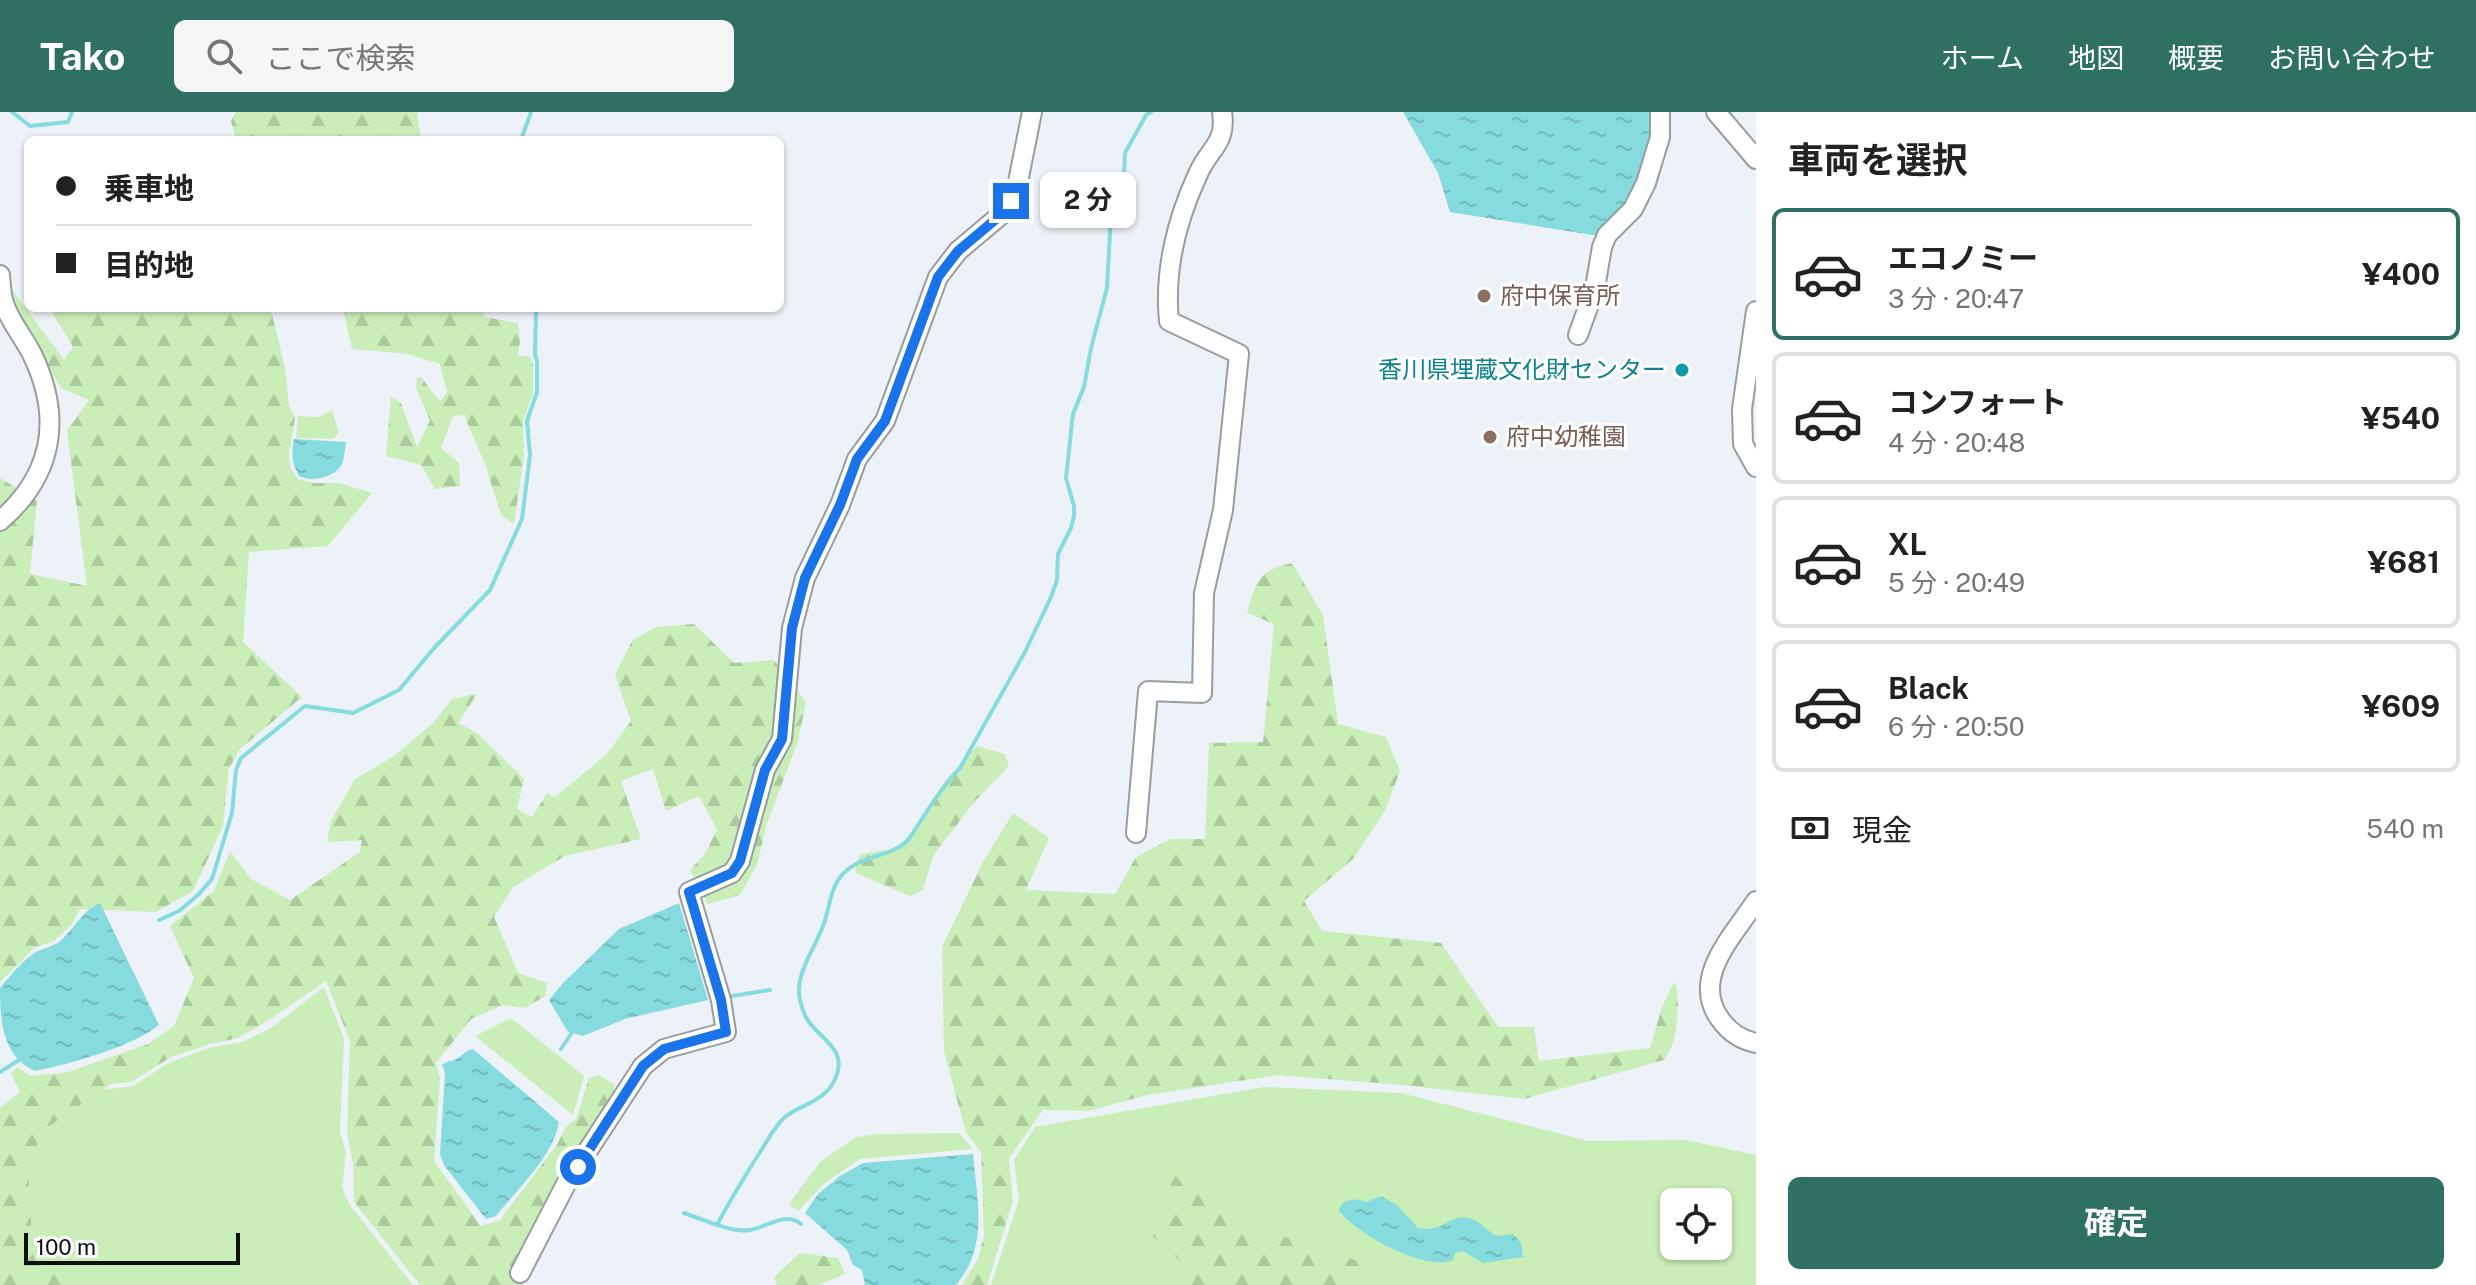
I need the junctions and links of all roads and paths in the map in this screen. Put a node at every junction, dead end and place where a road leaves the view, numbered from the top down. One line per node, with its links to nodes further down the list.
1 (1032, 112): 15 (street)
2 (1222, 112): 12 (street)
3 (1660, 112): 9 (street)
4 (1716, 112): 5 (street)
5 (1756, 159)
6 (0, 275): 8 (street)
7 (1756, 311): 10 (street)
8 (5, 320): 11 (street)
9 (1578, 335)
10 (1756, 467)
11 (0, 521)
12 (1136, 833)
13 (1756, 901): 14 (street)
14 (1756, 1043)
15 (520, 1273)

